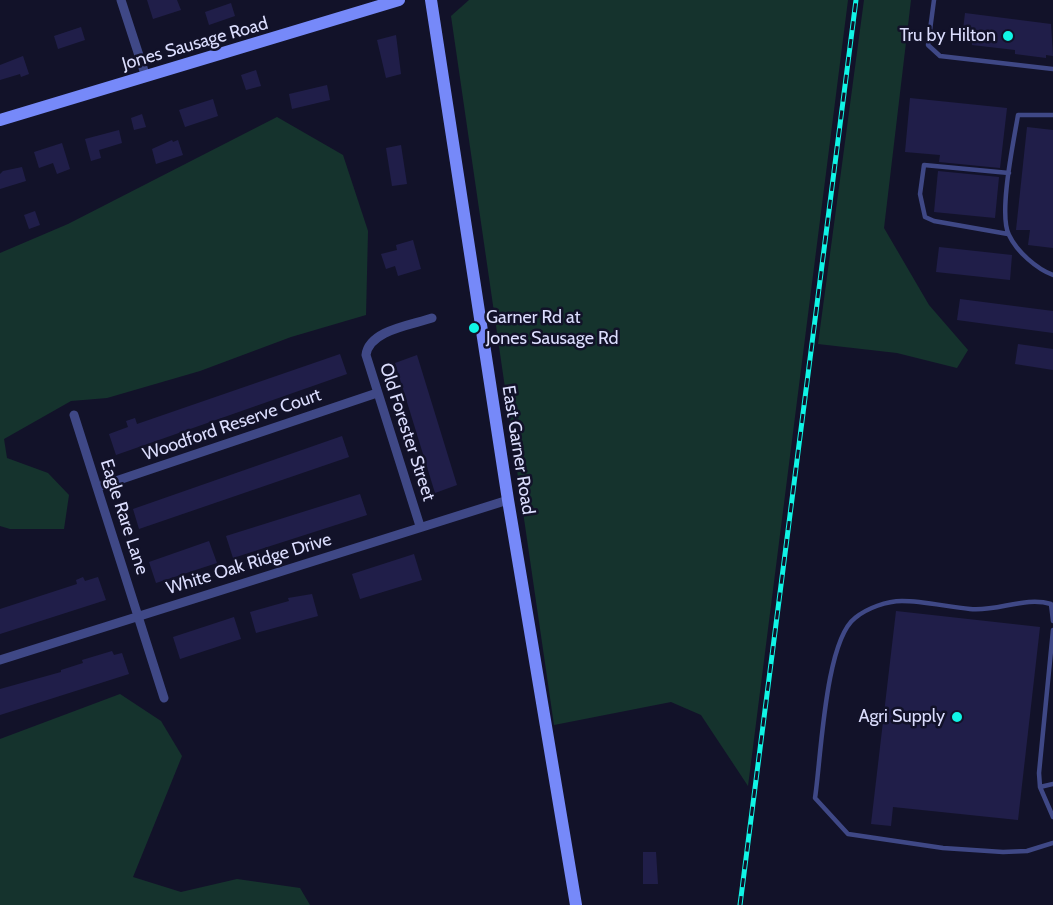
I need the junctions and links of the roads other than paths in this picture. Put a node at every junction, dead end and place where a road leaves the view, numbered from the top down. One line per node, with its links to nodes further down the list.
1 (121, 0): 6 (street)
2 (399, 0): 6 (main road, Jones Sausage Road)
3 (431, 0): 16 (main road, East Garner Road)
4 (934, 0): 5 (lane)
5 (1053, 69)
6 (146, 77): 8 (main road, Jones Sausage Road)
7 (1053, 115): 9 (lane)
8 (0, 120)
9 (1009, 172): 10 (lane); 10 (lane)
10 (1008, 234): 11 (lane)
11 (1053, 275)
12 (432, 318): 13 (street, Old Forester Street)
13 (377, 393): 15 (street, Woodford Reserve Court); 17 (street, Old Forester Street)
14 (74, 415): 15 (street, Eagle Rare Lane)
15 (98, 487): 18 (street, Eagle Rare Lane)
16 (508, 500): 17 (street, White Oak Ridge Drive); 27 (main road, East Garner Road)
17 (420, 526): 18 (street, White Oak Ridge Drive)
18 (138, 616): 21 (street, White Oak Ridge Drive); 22 (street, Eagle Rare Lane)
19 (1053, 621): 26 (lane)
20 (1053, 630): 24 (lane)
21 (0, 660)
22 (164, 698)
23 (1053, 784): 24 (lane)
24 (1040, 787): 25 (lane)
25 (1053, 817)
26 (1053, 843)
27 (576, 905)

